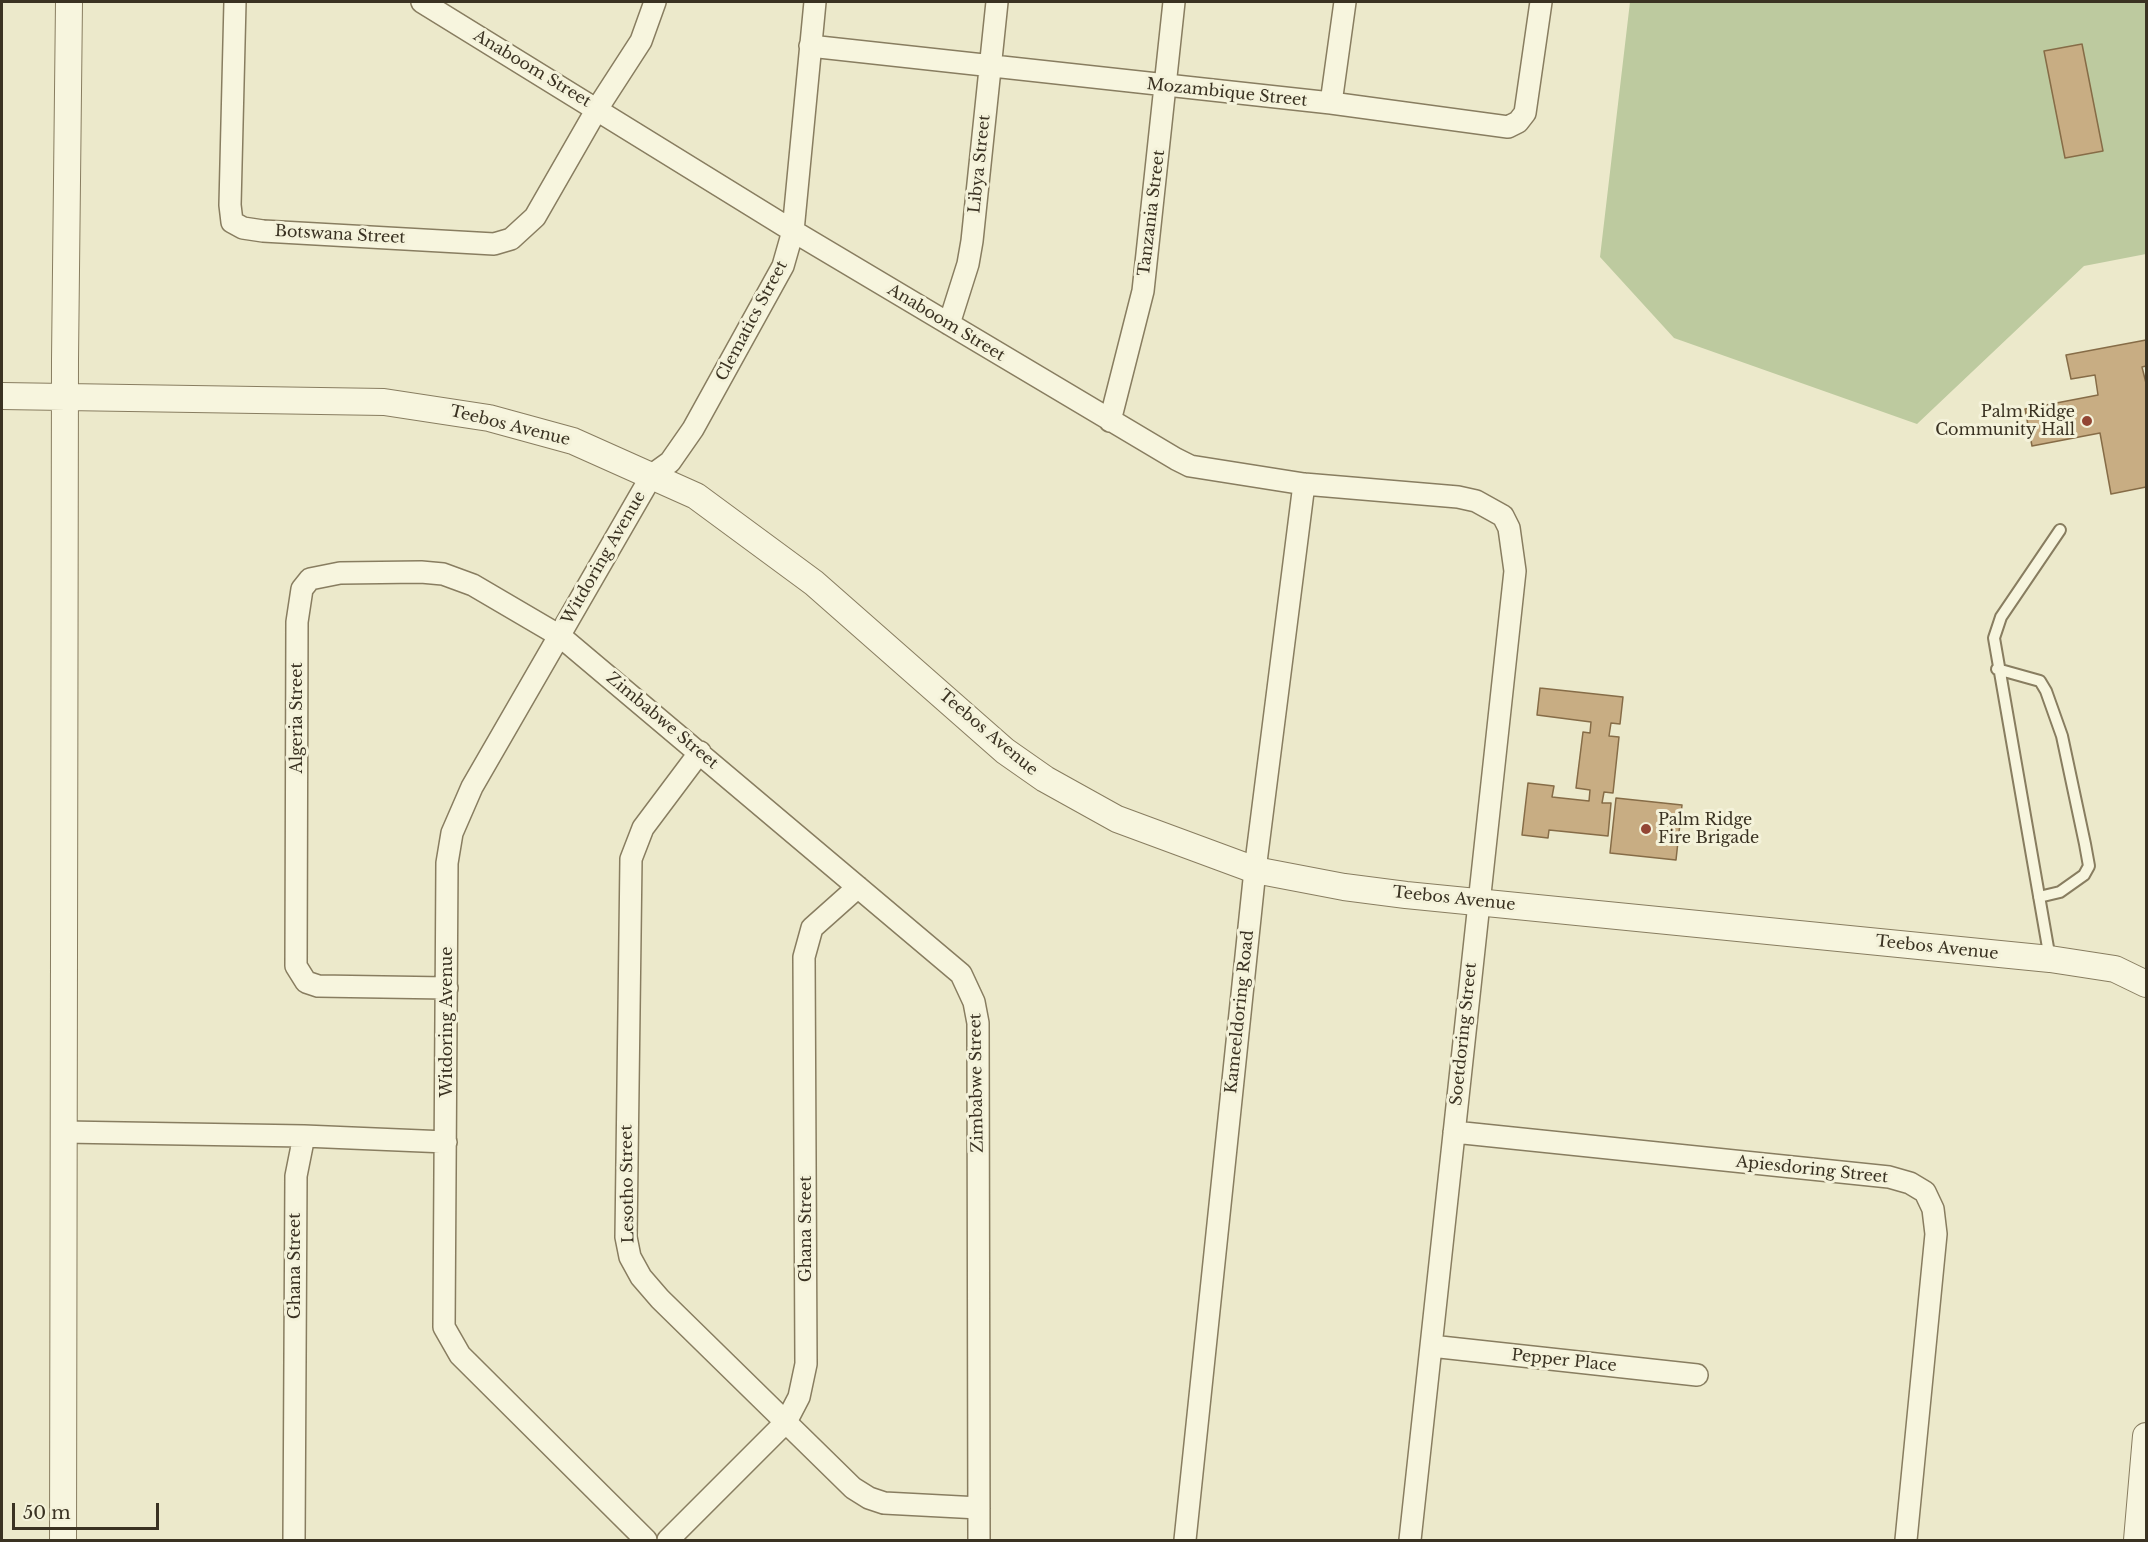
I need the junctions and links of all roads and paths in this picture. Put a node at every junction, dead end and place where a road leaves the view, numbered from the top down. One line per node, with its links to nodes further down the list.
1 (69, 2): 18 (street)
2 (235, 2): 14 (street, Botswana Street)
3 (422, 2): 14 (street, Anaboom Street)
4 (655, 2): 14 (street)
5 (815, 2): 10 (street, Clematics Street)
6 (997, 2): 11 (street, Libya Street)
7 (1174, 2): 12 (street, Tanzania Street)
8 (1345, 2): 13 (street)
9 (1541, 2): 13 (street, Mozambique Street)
10 (810, 46): 11 (street, Mozambique Street); 15 (street, Clematics Street)
11 (990, 68): 12 (street, Mozambique Street); 16 (street, Libya Street)
12 (1166, 86): 13 (street, Mozambique Street); 19 (street, Tanzania Street)
13 (1331, 103)
14 (597, 109): 15 (street, Anaboom Street)
15 (793, 231): 16 (street, Anaboom Street); 20 (street, Clematics Street)
16 (948, 324): 19 (street, Anaboom Street)
17 (2, 396): 18 (street, Teebos Avenue)
18 (65, 399): 20 (street, Teebos Avenue); 34 (street)
19 (1110, 421): 21 (street, Anaboom Street)
20 (652, 475): 24 (street, Witdoring Avenue); 27 (street, Teebos Avenue)
21 (1304, 484): 22 (street, Anaboom Street); 27 (street, Kameeldoring Road)
22 (1509, 528): 30 (street, Soetdoring Street)
23 (2060, 530): 25 (lane)
24 (560, 636): 26 (street, Zimbabwe Street); 33 (street, Witdoring Avenue); 33 (street, Algeria Street)
25 (1998, 669): 29 (lane); 29 (lane)
26 (700, 752): 28 (street, Zimbabwe Street); 40 (street, Lesotho Street)
27 (1255, 870): 30 (street, Teebos Avenue); 48 (street, Kameeldoring Road)
28 (858, 887): 40 (street, Ghana Street); 42 (street, Zimbabwe Street)
29 (2039, 897): 31 (lane)
30 (1478, 902): 31 (street, Teebos Avenue); 35 (street, Soetdoring Street)
31 (2050, 959): 32 (street, Teebos Avenue)
32 (2146, 984)
33 (447, 988): 37 (street, Witdoring Avenue)
34 (64, 1132): 36 (street); 43 (street)
35 (1454, 1132): 38 (street, Soetdoring Street); 50 (street, Apiesdoring Street)
36 (304, 1136): 37 (street); 44 (street, Ghana Street)
37 (446, 1142): 45 (street, Witdoring Avenue)
38 (1431, 1346): 39 (street, Pepper Place); 49 (street, Soetdoring Street)
39 (1697, 1375)
40 (786, 1422): 42 (street, Lesotho Street); 46 (street, Ghana Street)
41 (2146, 1436): 51 (street)
42 (979, 1508): 47 (street, Zimbabwe Street)
43 (61, 1537)
44 (294, 1540)
45 (646, 1540)
46 (668, 1540)
47 (979, 1540)
48 (1185, 1540)
49 (1410, 1540)
50 (1906, 1540)
51 (2137, 1540)

